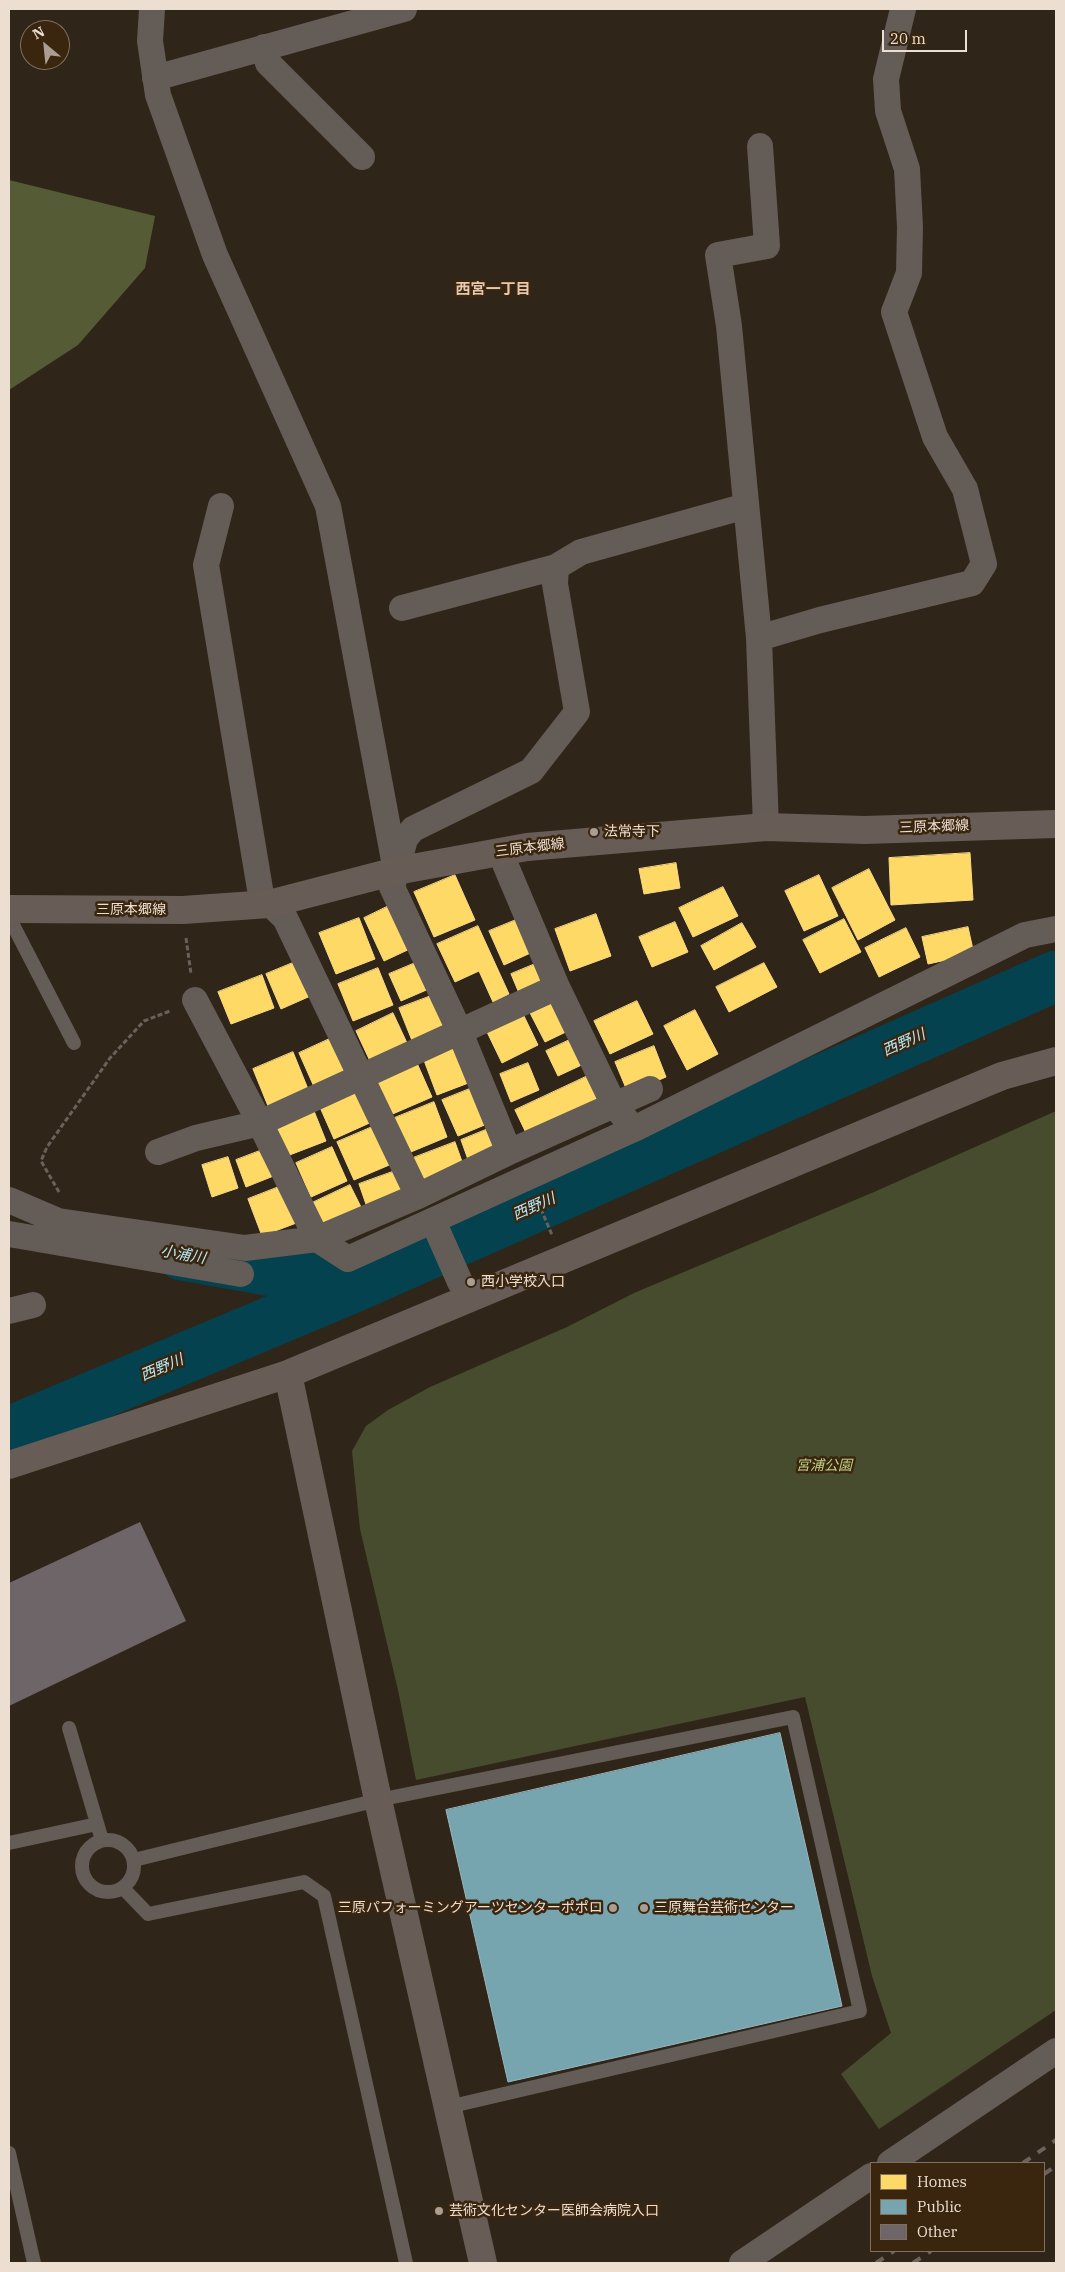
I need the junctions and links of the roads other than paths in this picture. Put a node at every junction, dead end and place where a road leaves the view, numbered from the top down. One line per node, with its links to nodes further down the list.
1 (152, 9): 6 (street)
2 (404, 9): 4 (street)
3 (903, 9): 13 (street)
4 (322, 20): 5 (street)
5 (264, 47): 6 (street); 8 (street)
6 (155, 78): 17 (street)
7 (760, 146): 10 (street)
8 (362, 157)
9 (221, 506): 18 (street)
10 (746, 506): 11 (street); 13 (street)
11 (556, 567): 12 (street); 17 (street)
12 (402, 608)
13 (759, 638): 15 (street)
14 (1056, 824): 15 (street, 三原本郷線)
15 (766, 827): 16 (street, 三原本郷線)
16 (500, 852): 17 (street, 三原本郷線); 21 (street)
17 (396, 871): 18 (street, 三原本郷線); 23 (street)
18 (269, 904): 19 (street, 三原本郷線); 26 (street)
19 (11, 909): 24 (lane)
20 (1056, 929): 30 (street)
21 (557, 987): 23 (street); 28 (street)
22 (195, 1000): 29 (street)
23 (459, 1030): 26 (street); 32 (street)
24 (74, 1043)
25 (1056, 1061): 40 (street)
26 (363, 1078): 29 (street); 33 (street)
27 (650, 1089): 28 (street)
28 (614, 1105): 30 (street); 32 (street)
29 (260, 1123): 31 (street); 37 (street)
30 (634, 1129): 35 (street)
31 (158, 1152)
32 (509, 1152): 33 (street)
33 (418, 1196): 37 (street)
34 (9, 1200): 37 (street)
35 (433, 1221): 37 (street); 39 (street)
36 (9, 1234): 38 (street)
37 (317, 1239)
38 (241, 1274)
39 (460, 1282)
40 (288, 1374): 41 (street); 43 (street)
41 (9, 1465)
42 (69, 1728): 44 (lane)
43 (378, 1800): 47 (lane); 50 (street); 50 (lane)
44 (97, 1824): 45 (lane); 46 (lane)
45 (102, 1840): 47 (lane); 48 (lane)
46 (9, 1843)
47 (134, 1860): 48 (lane)
48 (123, 1888): 55 (lane)
49 (1056, 2051): 52 (street)
50 (448, 2107): 56 (street)
51 (9, 2152): 54 (lane)
52 (891, 2162)
53 (870, 2177): 57 (street)
54 (34, 2263)
55 (406, 2263)
56 (483, 2263)
57 (742, 2263)

